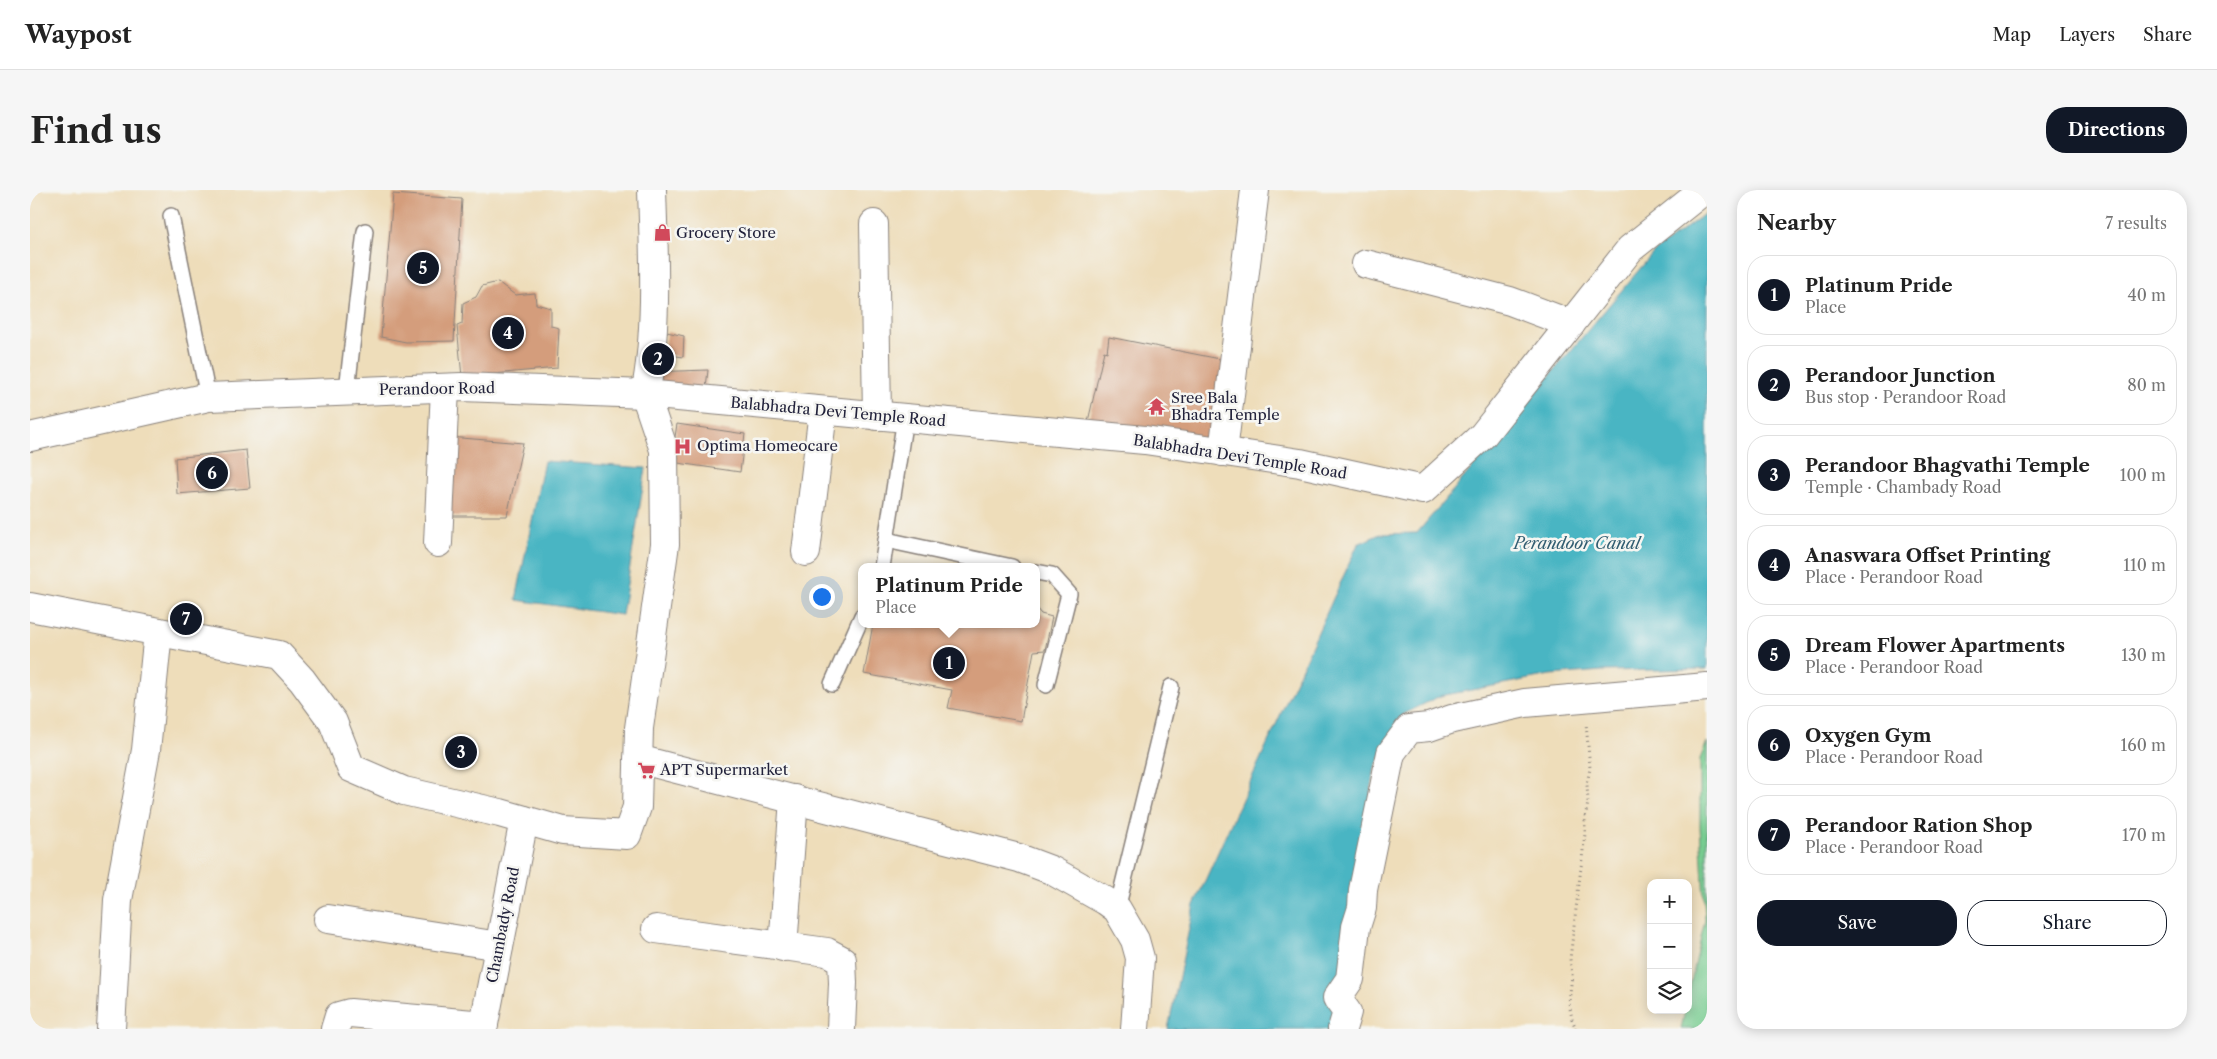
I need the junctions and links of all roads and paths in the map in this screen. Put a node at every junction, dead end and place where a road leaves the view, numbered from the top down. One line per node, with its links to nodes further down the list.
1 (652, 190): 11 (street)
2 (1255, 190): 17 (street)
3 (1704, 190): 8 (street, Balabhadra Devi Temple Road)
4 (171, 216): 12 (lane)
5 (874, 224): 14 (street)
6 (365, 231): 10 (lane)
7 (1366, 264): 8 (street)
8 (1571, 324): 17 (street, Balabhadra Devi Temple Road)
9 (445, 388): 10 (street, Perandoor Road); 11 (street, Perandoor Road); 19 (street)
10 (348, 390): 12 (street, Perandoor Road)
11 (645, 394): 13 (street, Balabhadra Devi Temple Road); 32 (street)
12 (208, 397): 16 (street, Perandoor Road)
13 (822, 411): 14 (street, Balabhadra Devi Temple Road); 20 (street)
14 (877, 416): 15 (street, Balabhadra Devi Temple Road)
15 (905, 418): 17 (street, Balabhadra Devi Temple Road); 18 (lane)
16 (30, 437)
17 (1222, 452)
18 (886, 540): 21 (lane); 22 (lane)
19 (438, 543)
20 (806, 552)
21 (883, 563)
22 (993, 563)
23 (1040, 573): 28 (lane)
24 (30, 608): 26 (street)
25 (858, 625): 27 (lane)
26 (158, 632): 34 (street); 41 (street)
27 (832, 684)
28 (1046, 685)
29 (1707, 686): 31 (street)
30 (1171, 687): 35 (lane)
31 (1583, 697): 45 (street); 46 (path)
32 (638, 759): 33 (street); 34 (street)
33 (794, 798): 35 (street); 39 (street)
34 (524, 820): 38 (street, Chambady Road)
35 (1117, 909): 44 (street)
36 (328, 918): 38 (street)
37 (656, 930): 39 (street)
38 (499, 946): 40 (street, Chambady Road)
39 (783, 947): 43 (street)
40 (484, 1027): 42 (street)
41 (111, 1029)
42 (335, 1029)
43 (840, 1029)
44 (1135, 1029)
45 (1342, 1029)
46 (1576, 1029)

